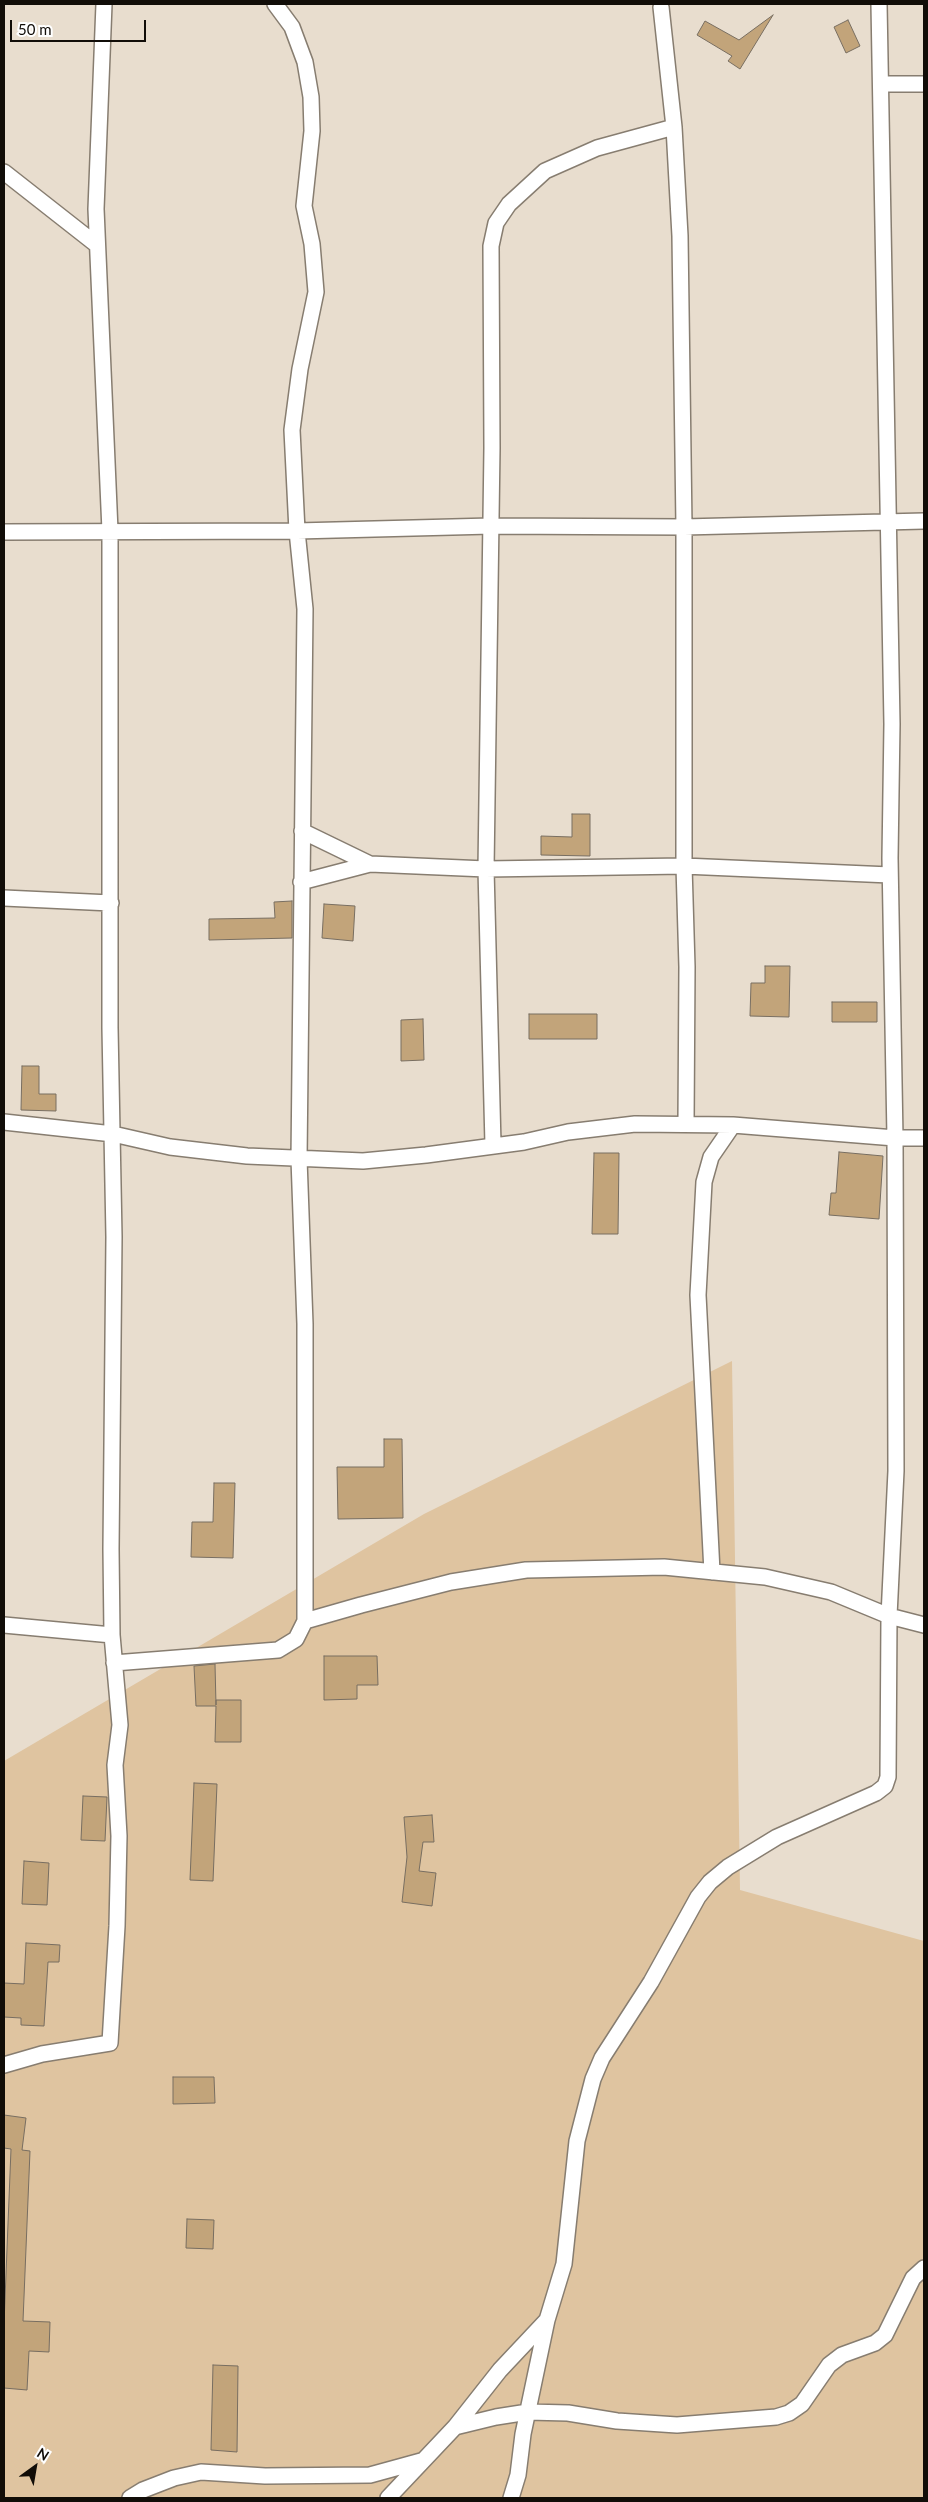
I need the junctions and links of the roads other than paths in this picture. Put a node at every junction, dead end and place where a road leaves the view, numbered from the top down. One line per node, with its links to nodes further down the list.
1 (104, 4): 9 (street)
2 (274, 4): 14 (street)
3 (879, 4): 5 (street)
4 (661, 7): 7 (street)
5 (882, 84): 6 (street); 10 (street)
6 (924, 84)
7 (674, 127): 12 (street); 13 (street)
8 (4, 172): 9 (street)
9 (98, 244): 15 (street)
10 (889, 520): 11 (street); 13 (street); 21 (street)
11 (924, 521)
12 (491, 526): 13 (street); 14 (street); 20 (street)
13 (684, 527): 19 (street)
14 (297, 530): 15 (street); 17 (street)
15 (110, 531): 16 (street); 24 (street)
16 (4, 532)
17 (302, 831): 18 (street); 22 (street)
18 (370, 864): 20 (street); 22 (street)
19 (684, 866): 20 (street); 21 (street); 26 (street)
20 (486, 869): 31 (street)
21 (890, 875): 29 (street)
22 (301, 882): 32 (street)
23 (4, 898): 24 (street)
24 (111, 903): 28 (street)
25 (4, 1122): 28 (street)
26 (686, 1123): 27 (street); 31 (street)
27 (733, 1125): 29 (street); 33 (street)
28 (113, 1134): 32 (street); 38 (street)
29 (895, 1138): 30 (street); 34 (street)
30 (924, 1138)
31 (493, 1145): 32 (street)
32 (299, 1159): 35 (street)
33 (712, 1572): 34 (street); 35 (street)
34 (890, 1616): 37 (street); 42 (street)
35 (305, 1621): 39 (street)
36 (4, 1625): 38 (street)
37 (924, 1625)
38 (112, 1635): 39 (street)
39 (114, 1663): 40 (street)
40 (4, 2065)
41 (924, 2268): 43 (street)
42 (547, 2320): 43 (street); 44 (street)
43 (528, 2412): 44 (street); 48 (street)
44 (455, 2427): 45 (street)
45 (421, 2461): 46 (street); 47 (street)
46 (130, 2498)
47 (388, 2498)
48 (511, 2498)

